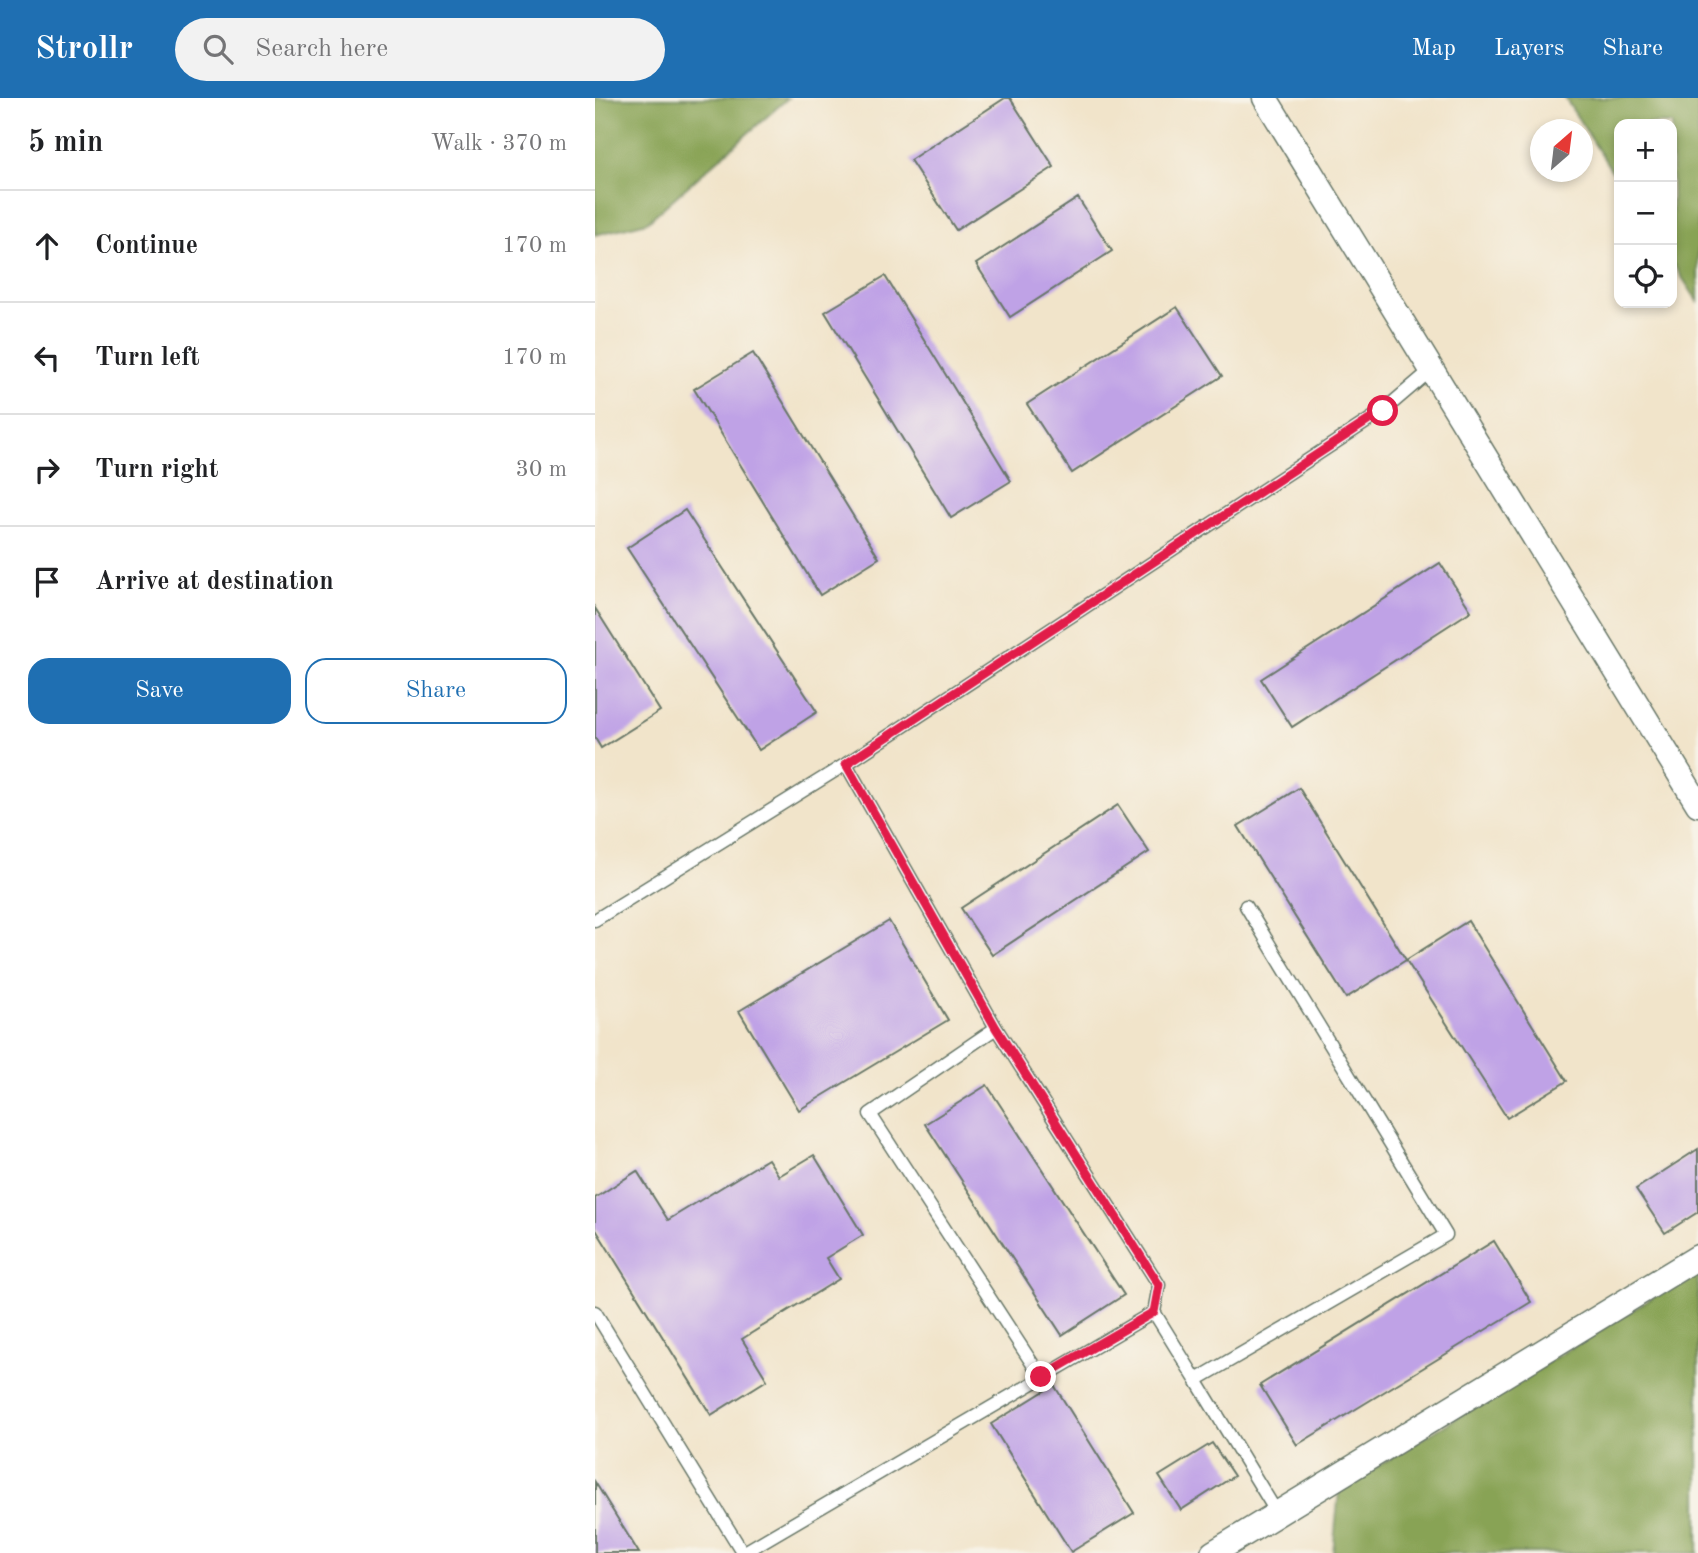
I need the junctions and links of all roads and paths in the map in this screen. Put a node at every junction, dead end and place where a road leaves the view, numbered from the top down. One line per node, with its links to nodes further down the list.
1 (1265, 98): 2 (street)
2 (1431, 370): 3 (lane); 4 (street)
3 (846, 764): 6 (lane); 7 (lane)
4 (1698, 804)
5 (1246, 906): 12 (lane)
6 (595, 920)
7 (996, 1028): 10 (lane); 11 (lane)
8 (1698, 1258): 13 (street)
9 (595, 1312): 14 (lane)
10 (1154, 1312): 11 (lane); 12 (lane)
11 (1041, 1377): 14 (lane)
12 (1196, 1380): 13 (lane)
13 (1277, 1513): 15 (street)
14 (743, 1553)
15 (1213, 1553)

